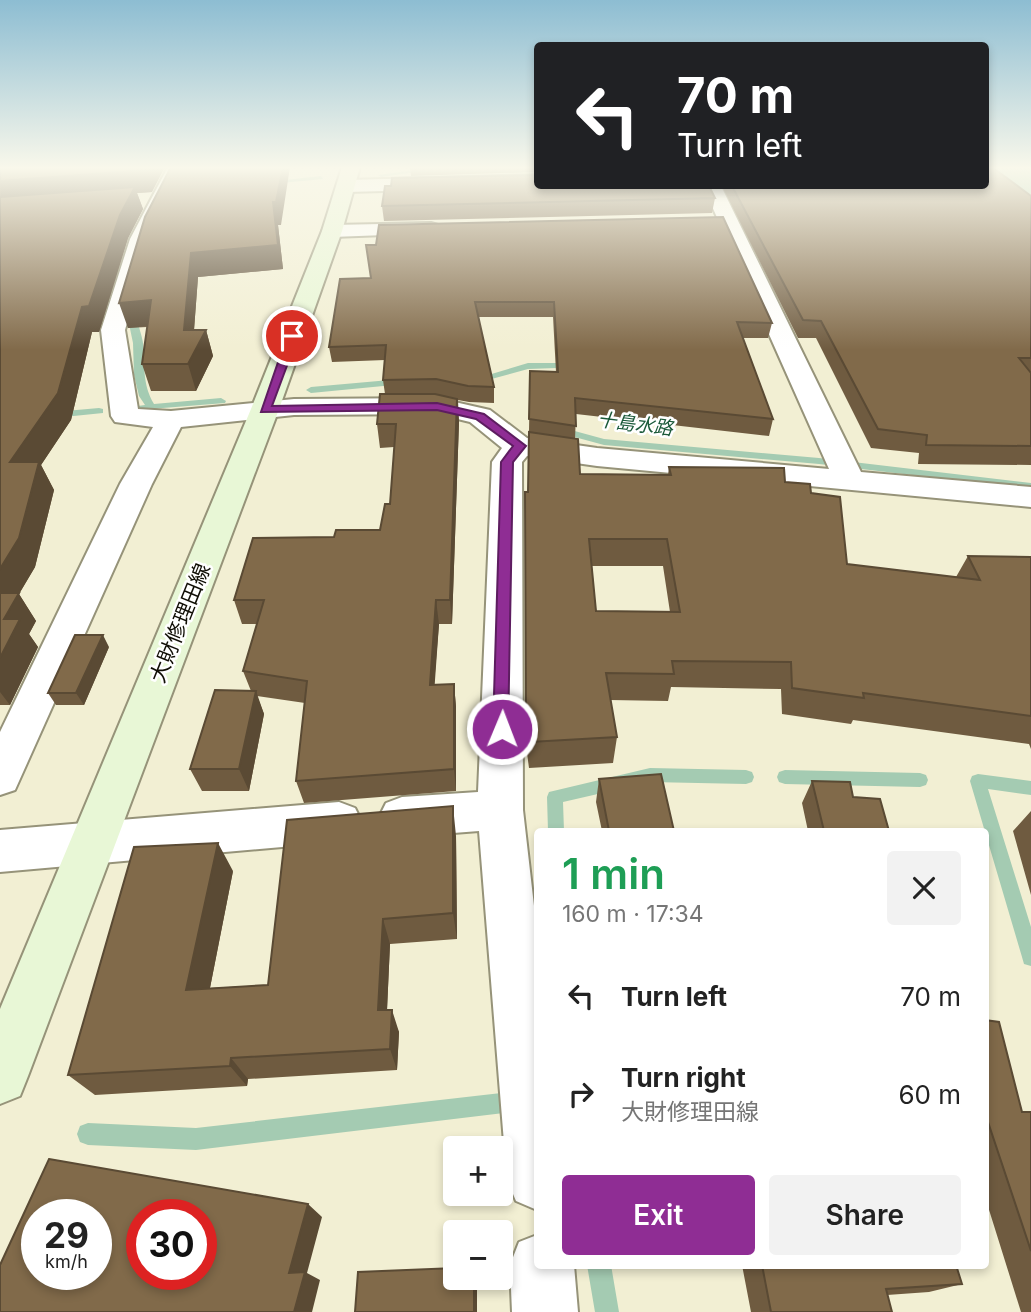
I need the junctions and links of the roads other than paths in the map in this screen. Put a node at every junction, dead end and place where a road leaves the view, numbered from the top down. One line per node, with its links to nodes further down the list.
1 (145, 228): 6 (street)
2 (443, 228): 4 (street)
3 (731, 228): 8 (street)
4 (332, 231): 5 (street, 大財修理田線)
5 (265, 409): 6 (street); 7 (street); 12 (street, 大財修理田線)
6 (171, 420): 10 (street)
7 (519, 446): 8 (street); 11 (street)
8 (849, 479): 9 (street)
9 (1031, 497)
10 (0, 777)
11 (500, 810): 12 (street); 15 (street)
12 (92, 842): 13 (street); 14 (street, 大財修理田線)
13 (0, 851)
14 (0, 1076)
15 (534, 1144)
16 (542, 1269): 17 (street)
17 (545, 1312)

